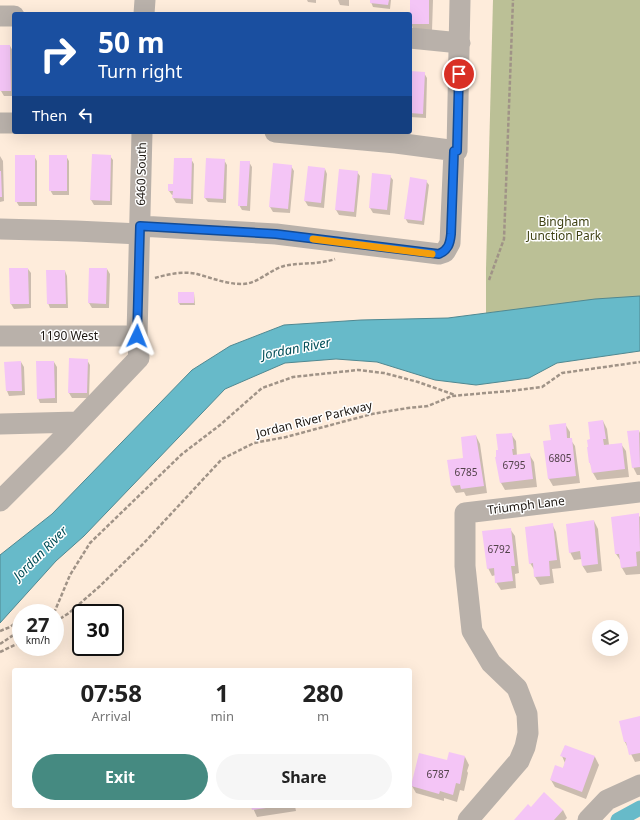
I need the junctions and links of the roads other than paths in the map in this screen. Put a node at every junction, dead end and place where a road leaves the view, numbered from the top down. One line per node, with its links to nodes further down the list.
1 (145, 0): 3 (street)
2 (460, 0): 7 (street)
3 (144, 12)
4 (0, 16): 5 (street)
5 (12, 16)
6 (412, 38): 7 (street)
7 (460, 42): 12 (street)
8 (0, 123): 9 (street)
9 (12, 123)
10 (142, 134): 14 (street, 6460 South)
11 (296, 134): 12 (street)
12 (456, 151): 14 (street)
13 (0, 229): 14 (street)
14 (140, 230): 16 (street, 6460 South)
15 (0, 336): 16 (street, 1190 West)
16 (137, 336): 17 (street, 6460 South)
17 (78, 422): 18 (street); 20 (street, 6460 South)
18 (0, 424)
19 (640, 492): 22 (street, Triumph Lane)
20 (0, 501)
21 (640, 785): 23 (street)
22 (468, 820)
23 (588, 820)

